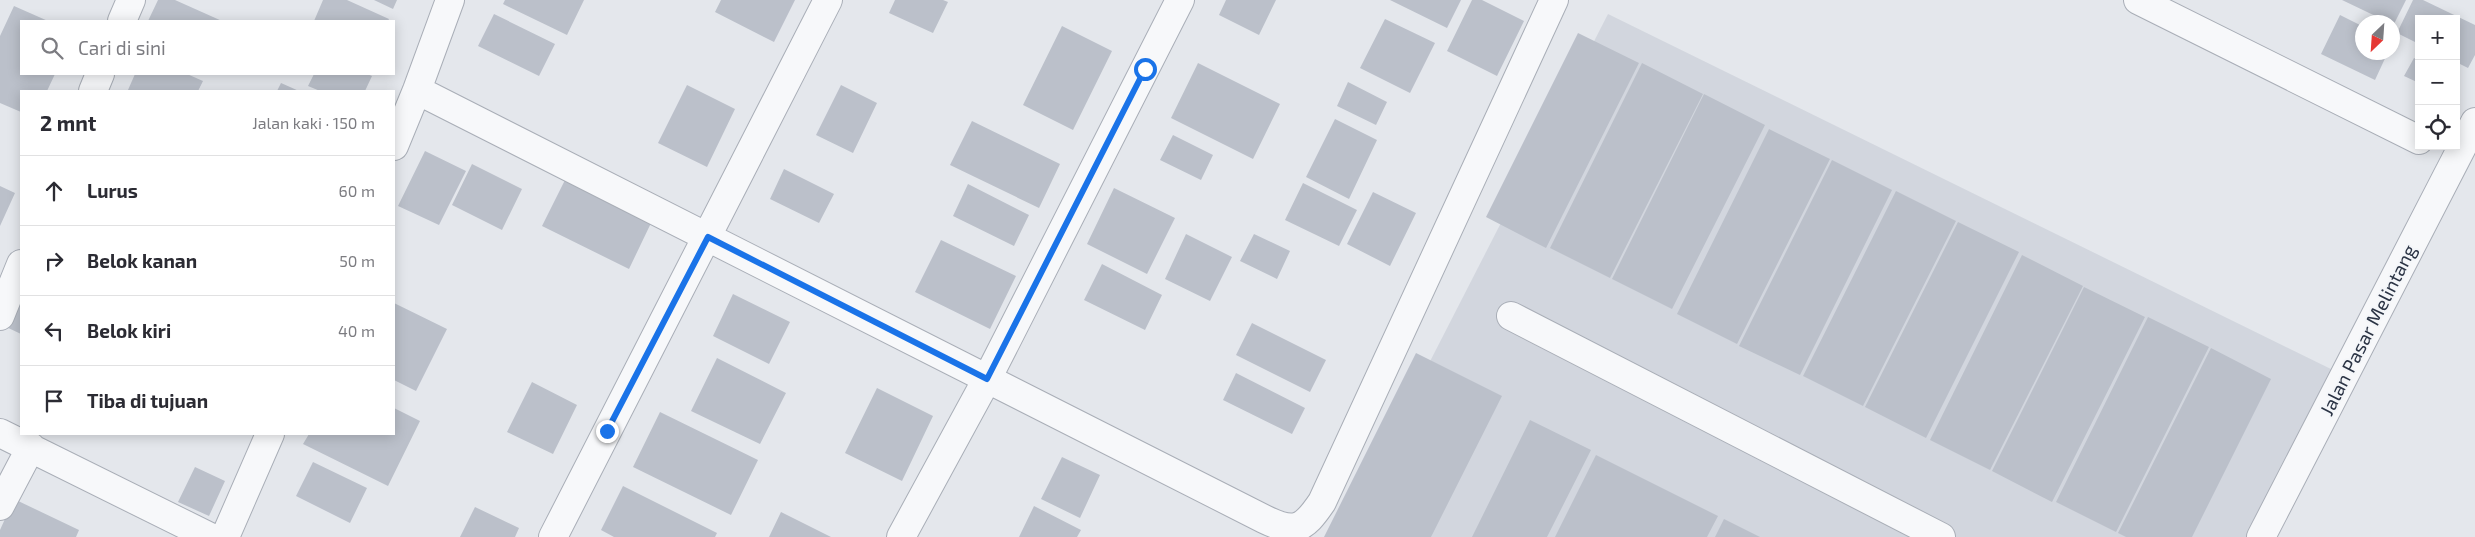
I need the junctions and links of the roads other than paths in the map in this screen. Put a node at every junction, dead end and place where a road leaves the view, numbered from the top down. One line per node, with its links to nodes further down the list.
1 (131, 0): 7 (street)
2 (450, 0): 10 (street)
3 (828, 0): 16 (street)
4 (1180, 0): 20 (street)
5 (1554, 0): 25 (street)
6 (2138, 0): 12 (street)
7 (122, 20)
8 (100, 75): 9 (street)
9 (93, 90)
10 (418, 90): 13 (street); 16 (street)
11 (2474, 126): 15 (street, Jalan Pasar Melintang)
12 (2415, 138)
13 (395, 144)
14 (2439, 150): 15 (street)
15 (2456, 159): 31 (street, Jalan Pasar Melintang)
16 (708, 237): 20 (street); 28 (street)
17 (20, 266): 18 (street)
18 (0, 316)
19 (1511, 316): 30 (street)
20 (987, 379): 25 (street); 29 (street)
21 (0, 433): 23 (street)
22 (270, 435): 27 (street)
23 (31, 447): 24 (street); 26 (street)
24 (0, 506)
25 (1259, 528)
26 (210, 537)
27 (226, 537)
28 (552, 537)
29 (901, 537)
30 (1941, 537)
31 (2261, 537)

